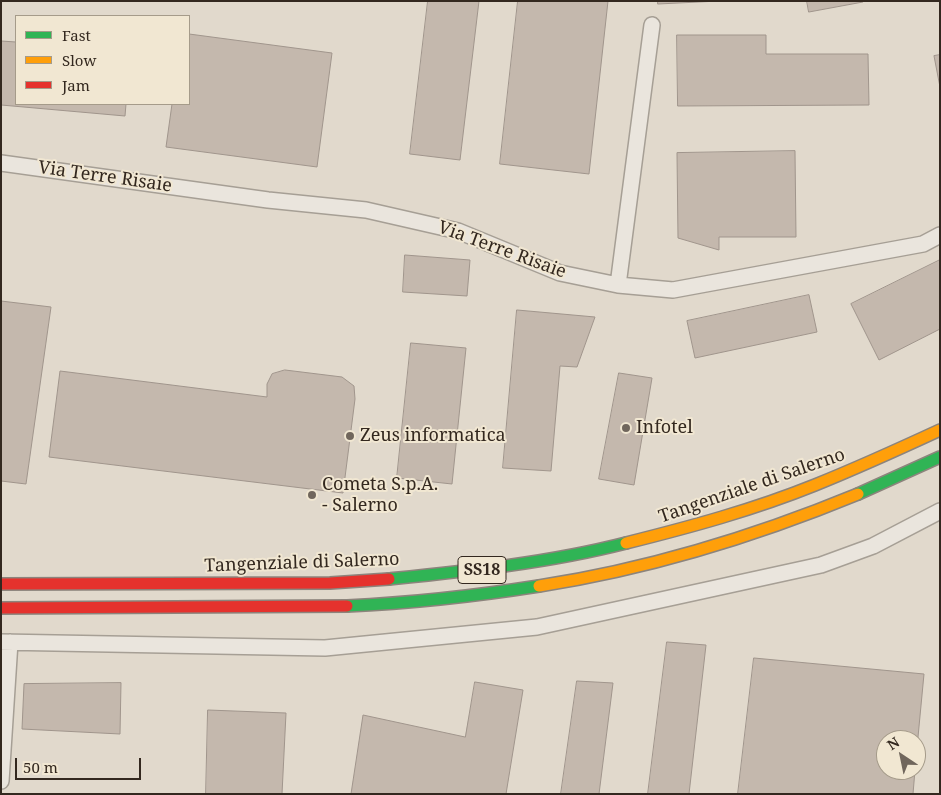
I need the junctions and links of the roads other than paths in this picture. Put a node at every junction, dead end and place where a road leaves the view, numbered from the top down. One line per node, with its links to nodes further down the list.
1 (652, 25): 4 (street)
2 (1, 162): 4 (street, Via Terre Risaie)
3 (940, 235): 4 (street, Via Terre Risaie)
4 (618, 285)
5 (940, 430): 8 (highway, Tangenziale di Salerno / SS18)
6 (940, 457): 9 (highway, SS18)
7 (940, 511): 10 (street)
8 (1, 584)
9 (1, 608)
10 (6, 642): 11 (street)
11 (1, 781)

